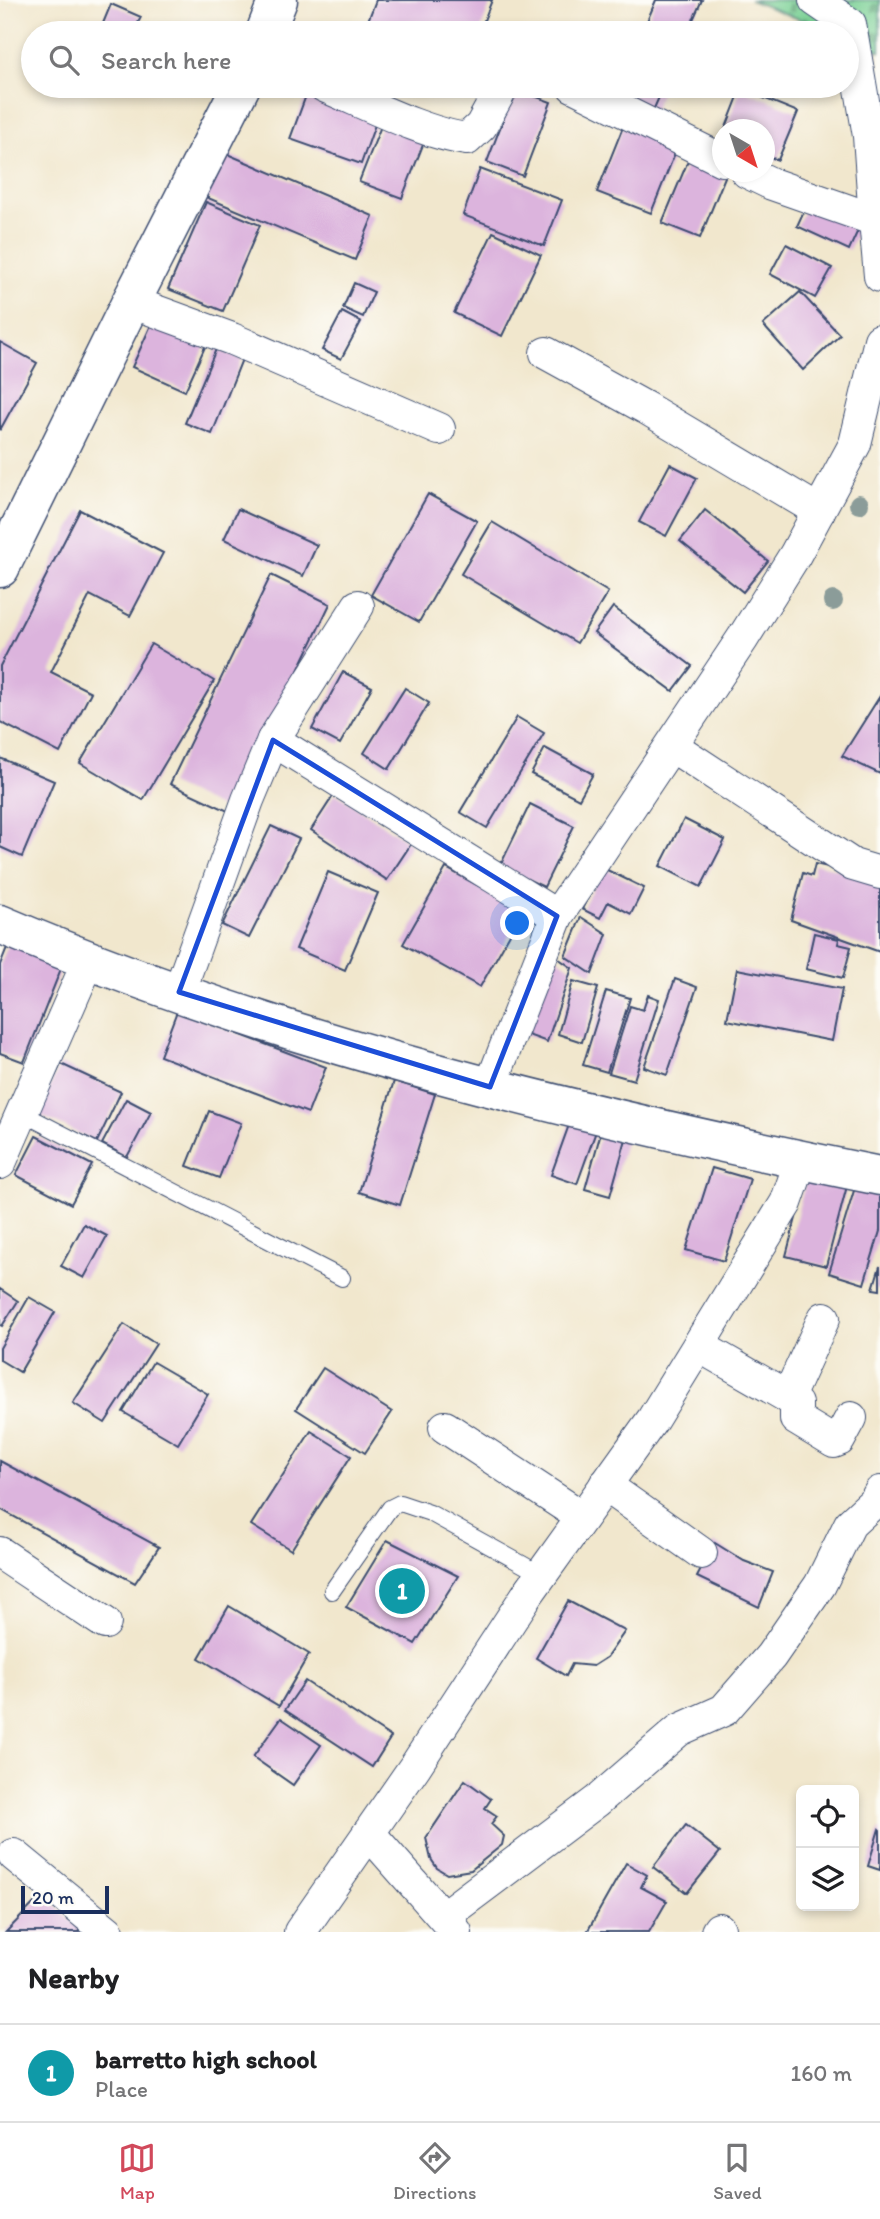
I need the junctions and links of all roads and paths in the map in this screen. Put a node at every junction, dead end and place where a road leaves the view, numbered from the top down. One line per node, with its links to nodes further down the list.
1 (278, 0): 3 (street)
2 (815, 0): 4 (street)
3 (270, 21)
4 (846, 21)
5 (859, 77): 12 (street)
6 (235, 98): 14 (street)
7 (353, 98): 8 (street)
8 (496, 98)
9 (597, 98): 10 (street)
10 (712, 155)
11 (768, 182): 12 (street)
12 (875, 220): 13 (street)
13 (880, 276)
14 (131, 302): 17 (street); 19 (street)
15 (880, 340): 18 (street)
16 (546, 353): 18 (street)
17 (439, 429)
18 (819, 511): 23 (street)
19 (9, 531): 20 (street)
20 (0, 568)
21 (358, 606): 22 (street)
22 (273, 740): 25 (street); 28 (street)
23 (672, 746): 24 (street); 25 (street)
24 (880, 873)
25 (557, 916): 29 (street)
26 (0, 924): 27 (street)
27 (88, 962): 28 (street); 30 (street)
28 (179, 992): 29 (street)
29 (490, 1087): 31 (street)
30 (22, 1113): 32 (street); 34 (lane)
31 (802, 1160): 33 (street); 36 (street)
32 (0, 1163)
33 (880, 1176)
34 (342, 1278)
35 (824, 1318): 37 (street)
36 (699, 1346): 37 (street); 40 (street)
37 (788, 1397): 38 (street)
38 (851, 1418)
39 (445, 1427): 42 (street)
40 (605, 1485): 42 (street); 44 (street)
41 (880, 1492): 50 (street)
42 (582, 1517): 45 (street)
43 (0, 1553): 47 (street)
44 (701, 1553)
45 (542, 1576): 46 (lane); 48 (street)
46 (332, 1591)
47 (105, 1623)
48 (369, 1833): 50 (street); 52 (street)
49 (14, 1855): 51 (street)
50 (450, 1924)
51 (108, 1932)
52 (300, 1932)

